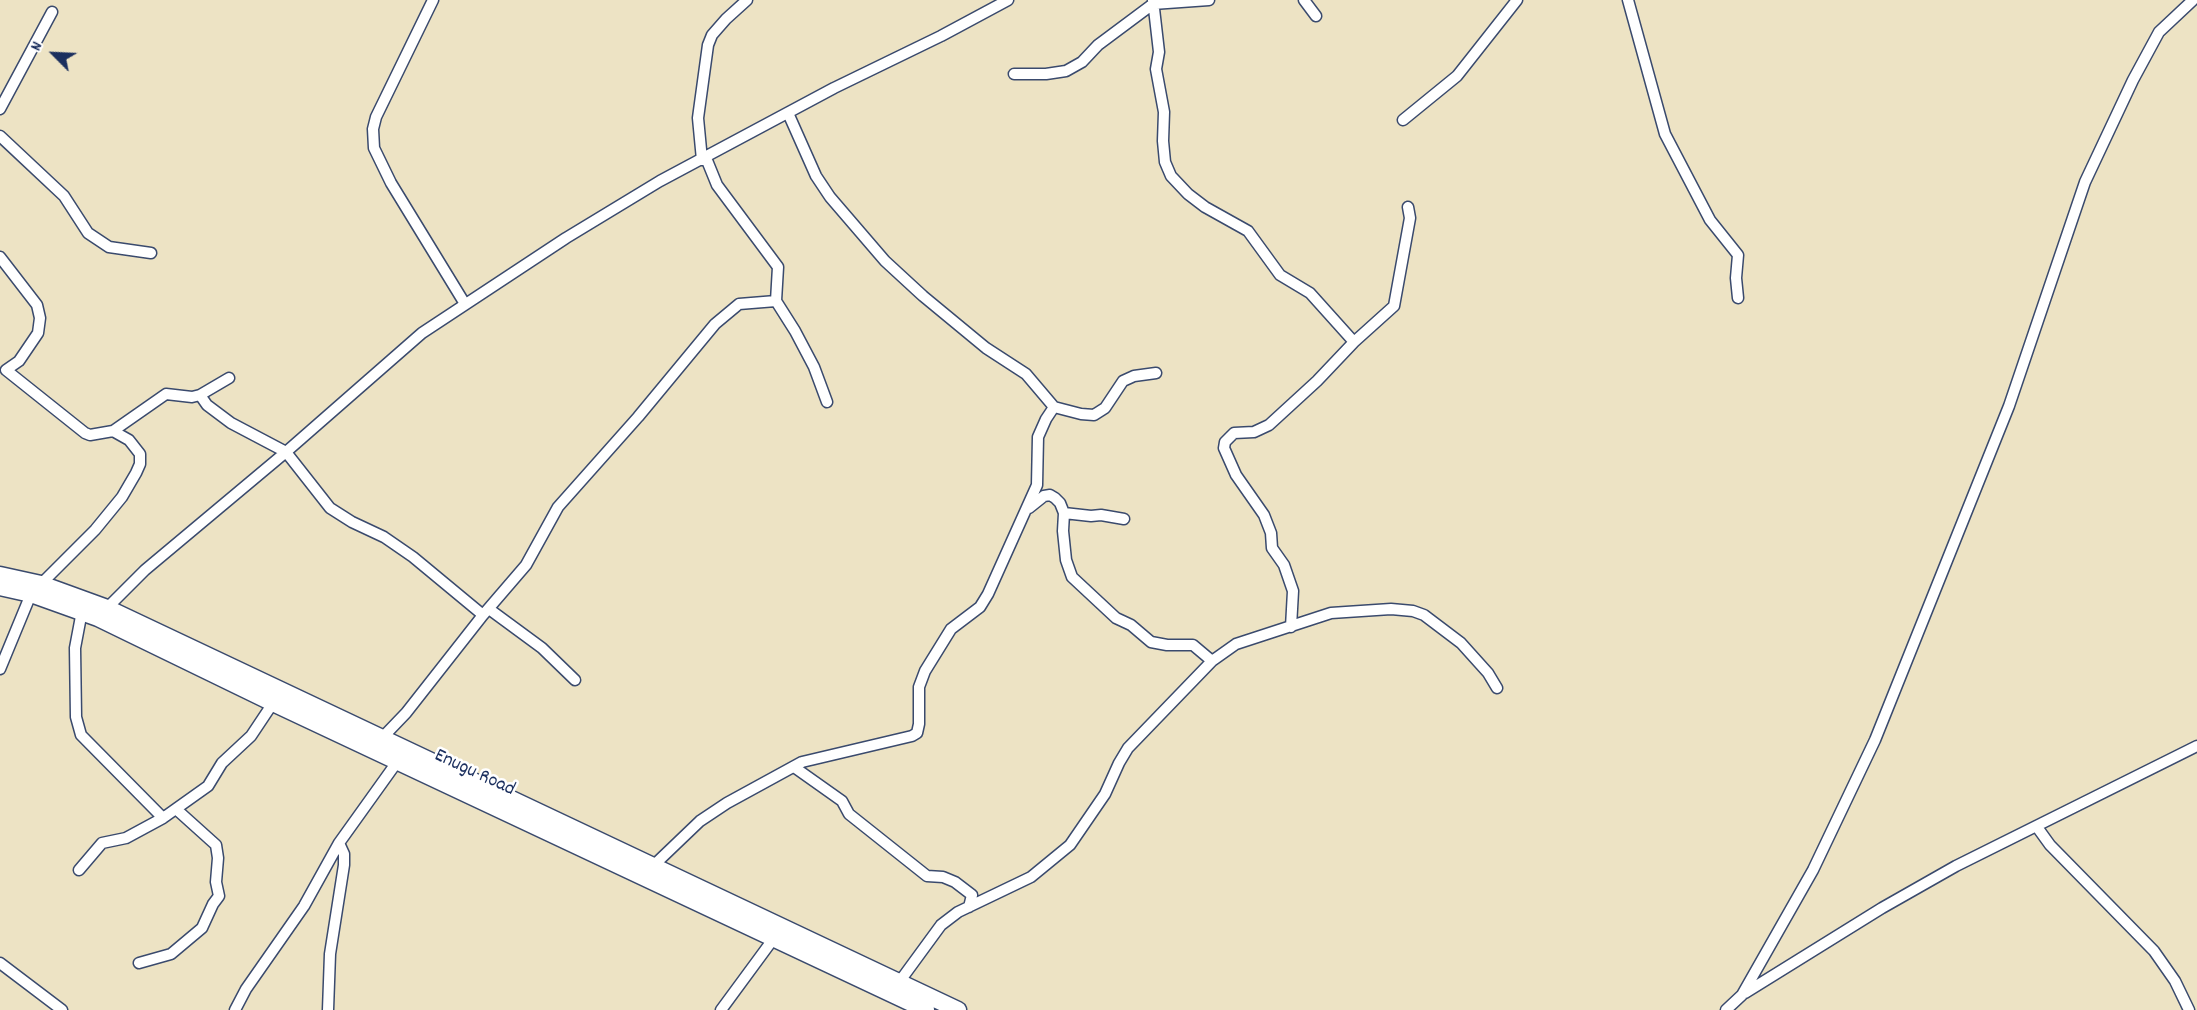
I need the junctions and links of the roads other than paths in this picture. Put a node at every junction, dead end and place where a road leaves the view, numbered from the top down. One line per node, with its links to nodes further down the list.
1 (433, 0): 23 (street)
2 (747, 0): 17 (street)
3 (1008, 0): 14 (street)
4 (1209, 0): 9 (street)
5 (1304, 0): 11 (street)
6 (1517, 0): 15 (street)
7 (1628, 0): 21 (street)
8 (2193, 0): 62 (street)
9 (1153, 2): 12 (street); 24 (street)
10 (52, 12): 13 (street)
11 (1316, 16)
12 (1014, 74)
13 (0, 109)
14 (788, 113): 17 (street); 29 (street)
15 (1403, 120)
16 (0, 136): 19 (street)
17 (704, 159): 22 (street); 23 (street)
18 (1408, 207): 24 (street)
19 (151, 253)
20 (0, 257): 30 (street)
21 (1738, 298)
22 (776, 301): 28 (street); 40 (street)
23 (465, 304): 31 (street)
24 (1354, 342): 41 (street)
25 (1156, 373): 29 (street)
26 (229, 378): 27 (street)
27 (200, 395): 30 (street); 31 (street)
28 (827, 402)
29 (1054, 407): 32 (street)
30 (113, 431): 37 (street)
31 (286, 452): 38 (street); 40 (street)
32 (1026, 511): 33 (street); 50 (street)
33 (1064, 513): 34 (street); 42 (street)
34 (1124, 519)
35 (0, 575): 37 (main road)
36 (0, 587): 37 (main road, Enugu Road)
37 (36, 590): 38 (main road); 39 (main road, Enugu Road); 43 (street)
38 (107, 609): 47 (main road)
39 (82, 612): 46 (main road, Enugu Road); 52 (street)
40 (486, 612): 44 (street); 47 (street)
41 (1291, 627): 42 (street); 45 (street)
42 (1212, 661): 57 (street)
43 (1, 665)
44 (575, 680)
45 (1497, 688)
46 (273, 703): 49 (main road, Enugu Road); 51 (street)
47 (382, 738): 55 (main road)
48 (2197, 746): 53 (street)
49 (397, 762): 54 (street); 58 (main road, Enugu Road)
50 (794, 767): 55 (street); 57 (street)
51 (176, 809): 52 (street); 60 (street)
52 (163, 818): 56 (street)
53 (2037, 827): 62 (street); 70 (street)
54 (339, 843): 64 (street); 65 (street)
55 (653, 866): 61 (main road)
56 (79, 870)
57 (969, 907): 61 (street)
58 (774, 938): 66 (street); 67 (main road, Enugu Road)
59 (0, 963): 63 (street)
60 (139, 963)
61 (900, 981): 68 (main road)
62 (1742, 995): 69 (street)
63 (62, 1010)
64 (235, 1010)
65 (328, 1010)
66 (721, 1010)
67 (926, 1010)
68 (957, 1010)
69 (1726, 1010)
70 (2189, 1010)

